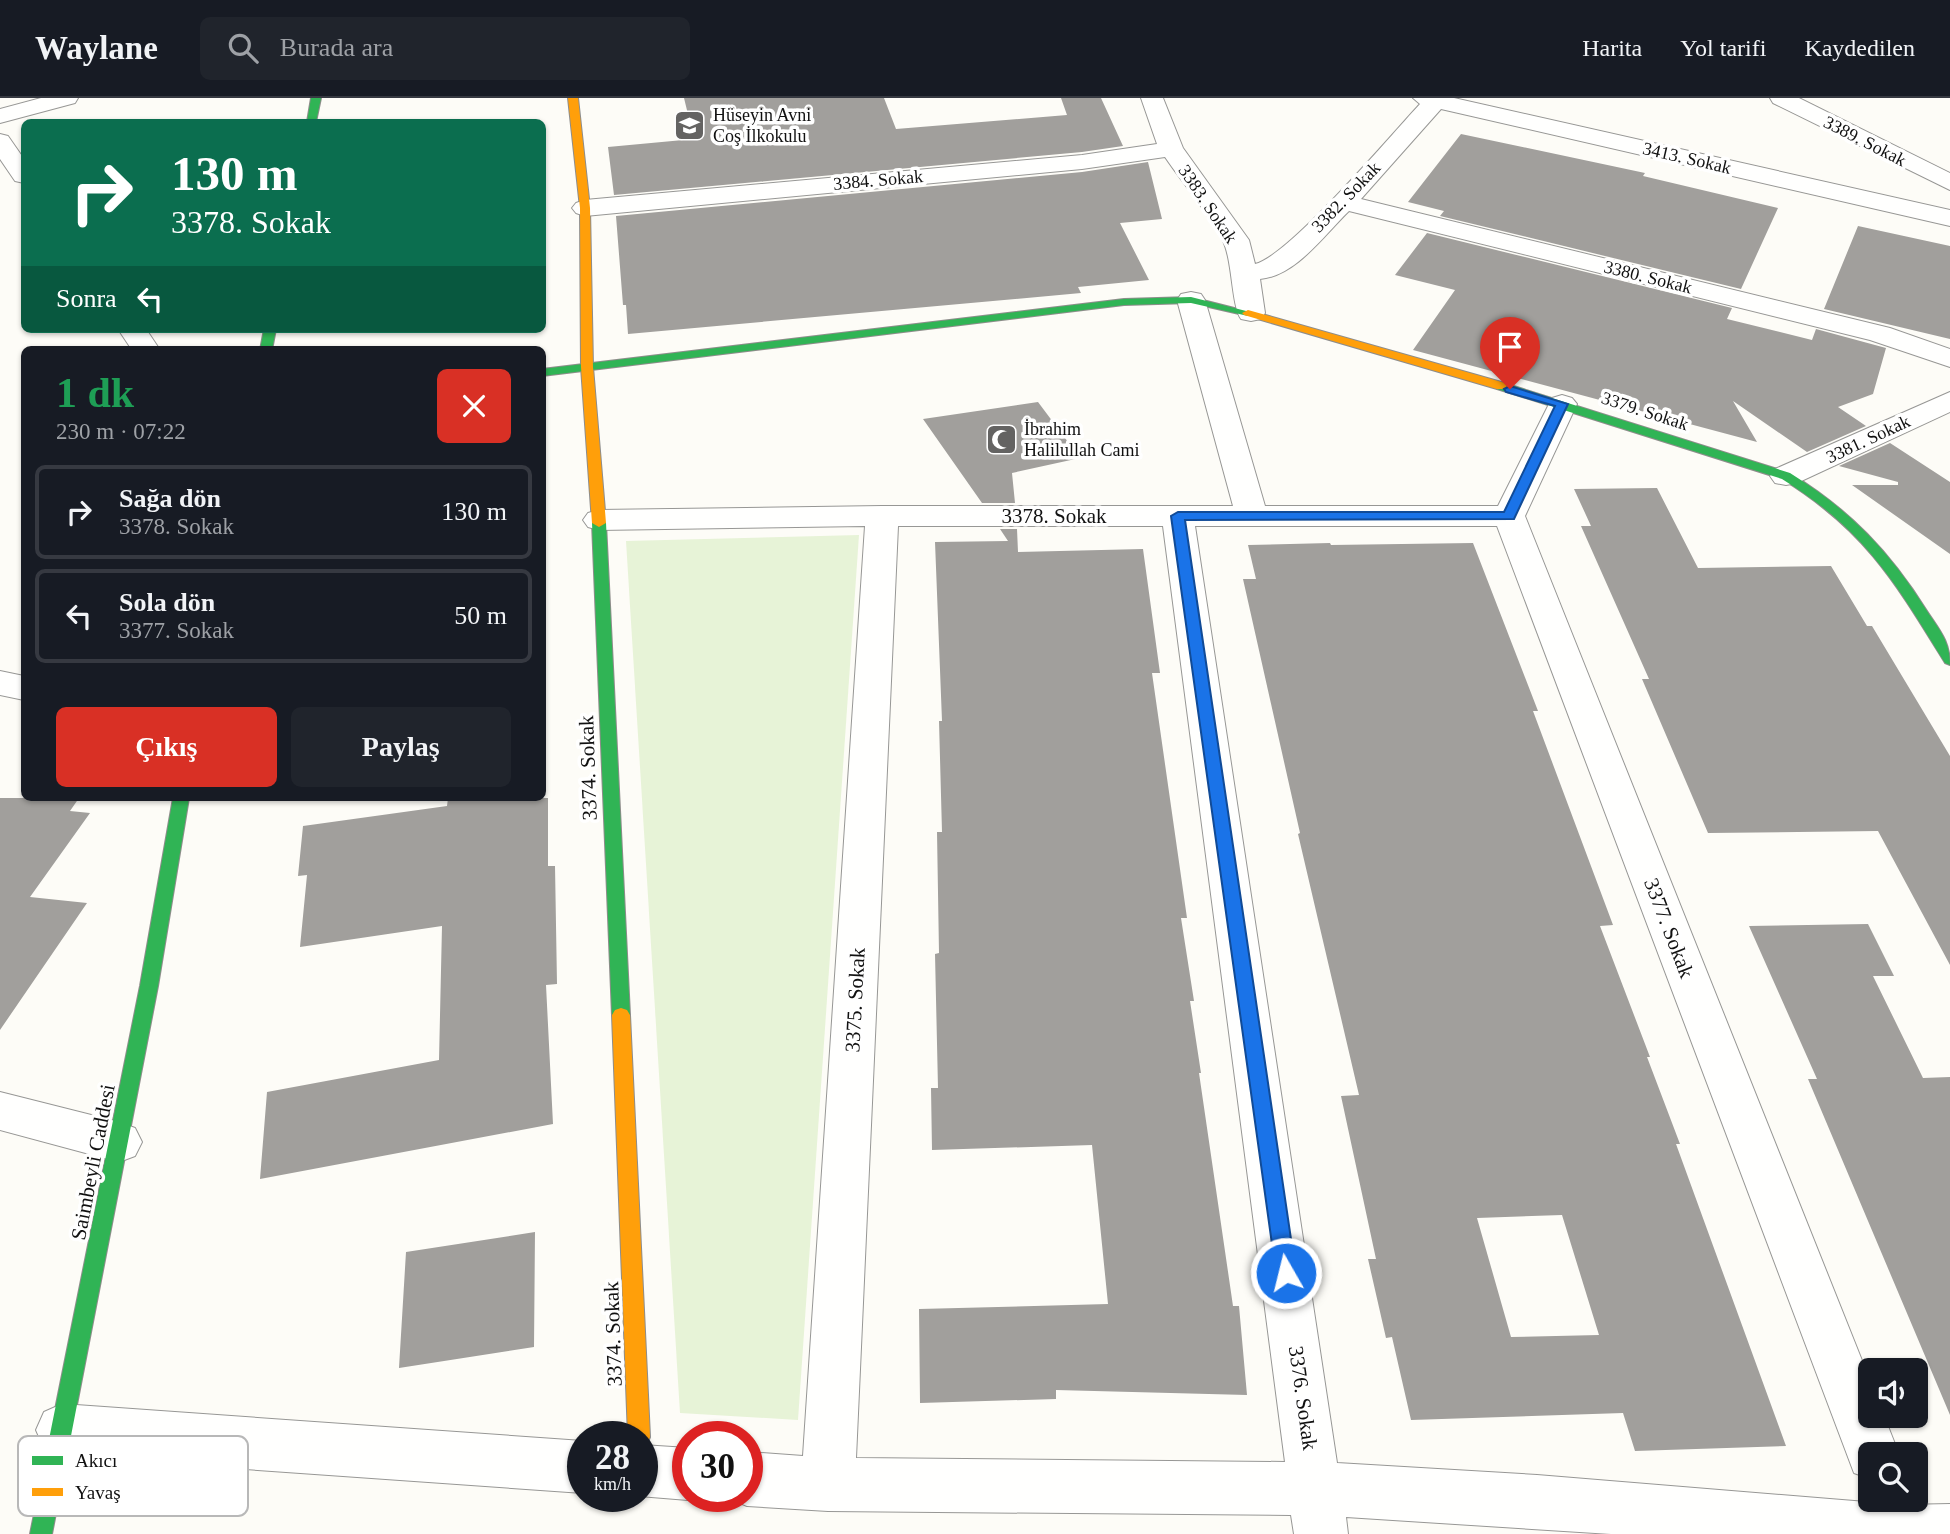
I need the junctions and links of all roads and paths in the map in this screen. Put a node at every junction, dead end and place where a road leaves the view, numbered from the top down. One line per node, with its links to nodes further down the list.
1 (67, 98): 7 (street)
2 (316, 98): 8 (street)
3 (573, 98): 14 (street, 3374. Sokak)
4 (1152, 98): 10 (street, 3383. Sokak)
5 (1781, 98): 12 (street, 3389. Sokak)
6 (1430, 99): 13 (street, 3382. Sokak); 15 (street, 3413. Sokak)
7 (0, 116)
8 (312, 119)
9 (0, 142): 11 (street)
10 (1171, 149): 14 (street, 3384. Sokak); 16 (street, 3383. Sokak)
11 (21, 172)
12 (1950, 183)
13 (1344, 202): 16 (street, 3382. Sokak); 19 (street, 3380. Sokak)
14 (585, 208): 20 (street, 3374. Sokak)
15 (1950, 218)
16 (1244, 273): 18 (street, 3383. Sokak)
17 (1191, 300): 18 (street, 3379. Sokak); 20 (street, 3379. Sokak); 27 (street)
18 (1251, 313): 23 (street, 3379. Sokak)
19 (1950, 358)
20 (587, 368): 21 (street, 3379. Sokak); 29 (street, 3374. Sokak)
21 (546, 373)
22 (1950, 401): 24 (street, 3381. Sokak)
23 (1562, 404): 24 (street, 3379. Sokak); 28 (street)
24 (1786, 476): 30 (street, 3379. Sokak)
25 (882, 516): 26 (street, 3378. Sokak); 29 (street, 3378. Sokak); 44 (street, 3375. Sokak)
26 (1178, 516): 27 (street, 3378. Sokak); 45 (street, 3376. Sokak)
27 (1252, 516): 28 (street, 3378. Sokak)
28 (1509, 516): 40 (street, 3377. Sokak)
29 (599, 520): 36 (street, 3374. Sokak)
30 (1950, 660)
31 (0, 683): 32 (street)
32 (21, 687)
33 (180, 801): 35 (street, Saimbeyli Caddesi)
34 (0, 1111): 35 (street)
35 (119, 1142): 37 (street, Saimbeyli Caddesi)
36 (638, 1421)
37 (62, 1430): 38 (street, Saimbeyli Caddesi); 39 (street)
38 (61, 1436)
39 (146, 1436)
40 (1868, 1442)
41 (248, 1443): 42 (street)
42 (567, 1466)
43 (763, 1480): 44 (street)
44 (828, 1485): 45 (street)
45 (1319, 1512): 47 (street)
46 (45, 1516): 48 (street, Saimbeyli Caddesi)
47 (1914, 1521)
48 (41, 1534)

